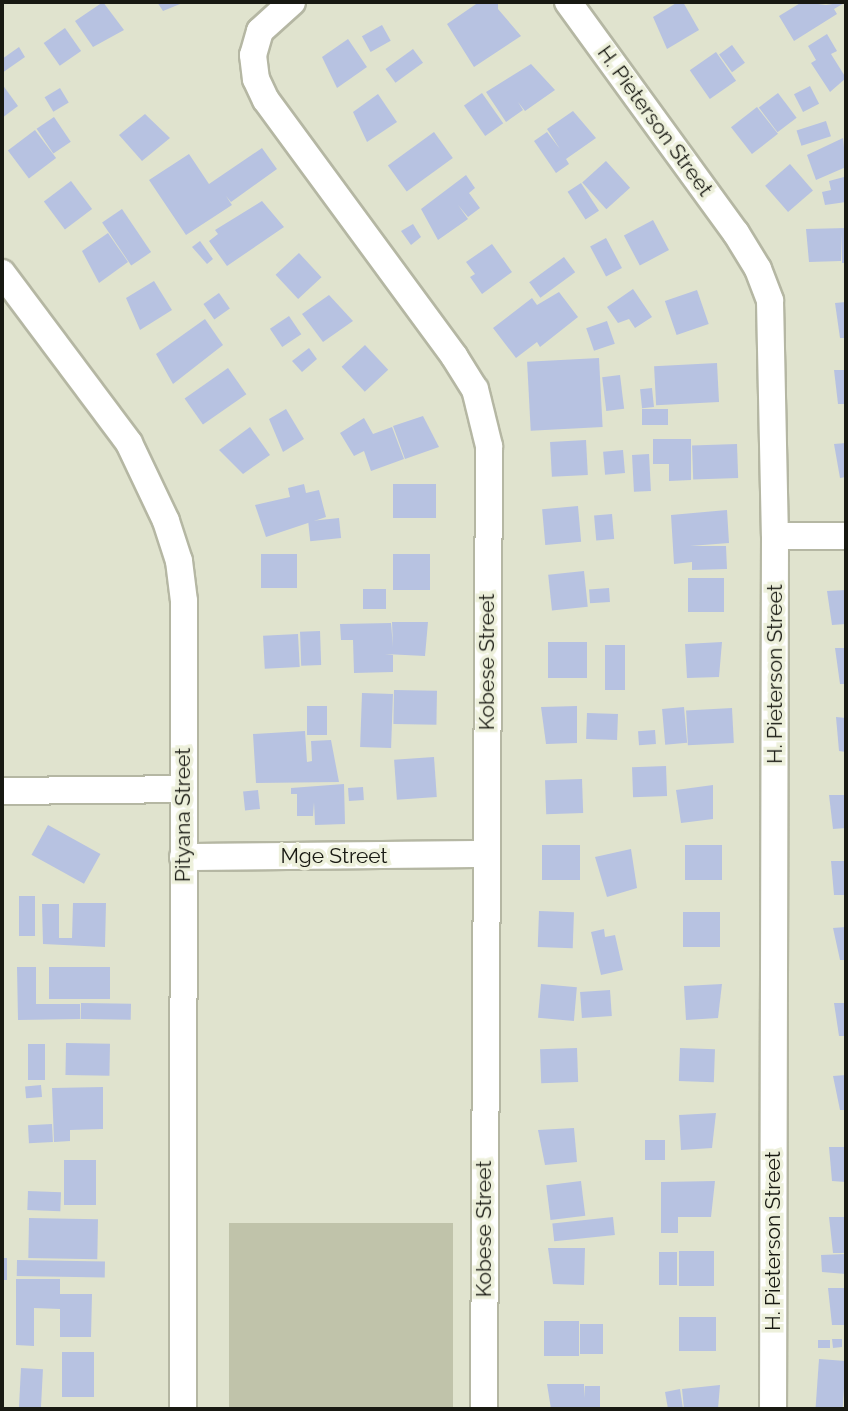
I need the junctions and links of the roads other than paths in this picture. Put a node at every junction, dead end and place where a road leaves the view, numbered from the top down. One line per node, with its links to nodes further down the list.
1 (292, 2): 8 (street, Kobese Street)
2 (569, 2): 4 (street, H. Pieterson Street)
3 (2, 273): 6 (street, Pityana Street)
4 (775, 536): 5 (street); 12 (street, H. Pieterson Street)
5 (846, 536)
6 (183, 789): 7 (street); 9 (street, Pityana Street)
7 (2, 791)
8 (485, 854): 9 (street, Mge Street); 11 (street, Kobese Street)
9 (183, 857): 10 (street, Pityana Street)
10 (183, 1409)
11 (484, 1409)
12 (772, 1409)

